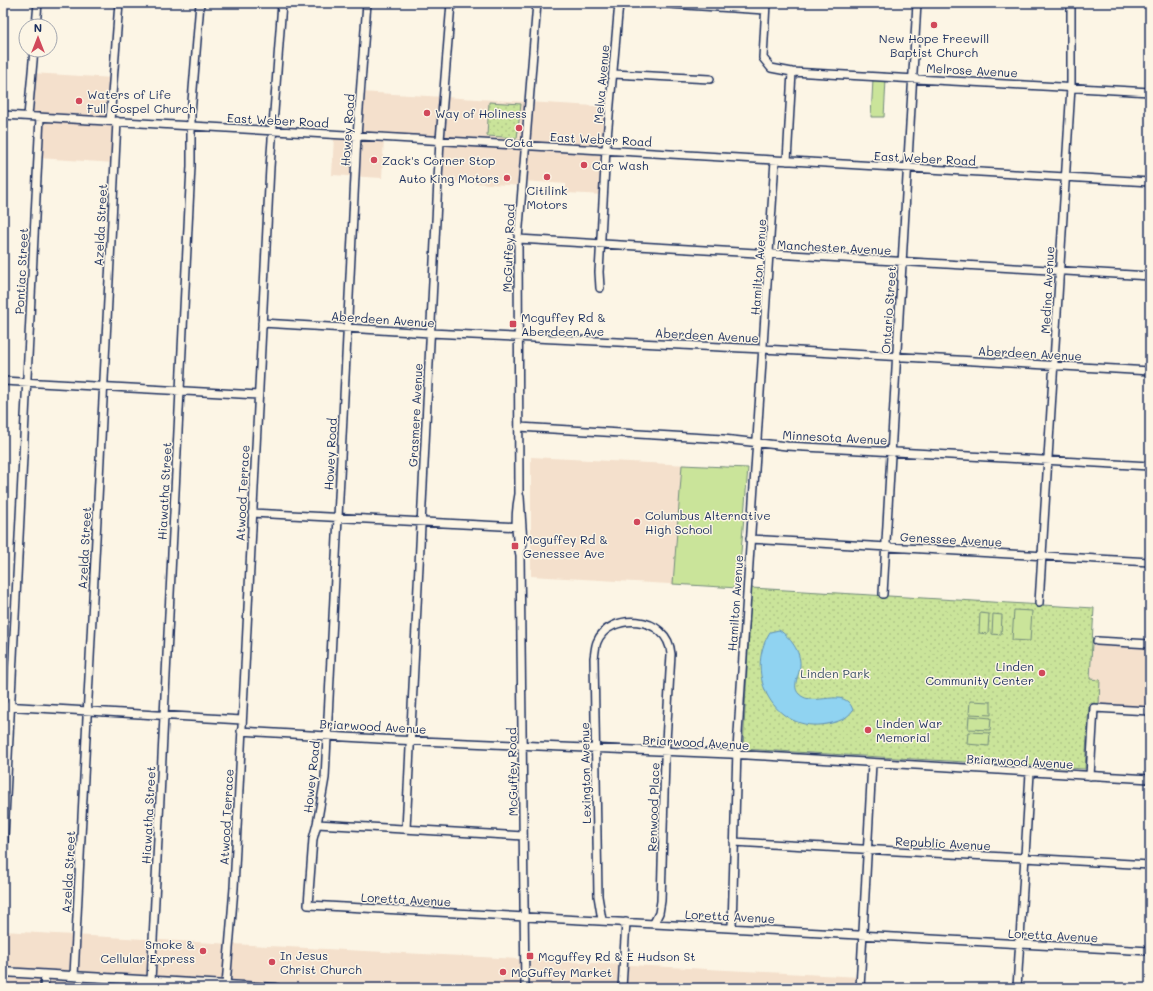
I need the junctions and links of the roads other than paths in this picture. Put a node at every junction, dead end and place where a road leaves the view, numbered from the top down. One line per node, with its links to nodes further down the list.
1 (38, 3): 13 (street)
2 (119, 3): 24 (street, Azelda Street)
3 (200, 3): 25 (street, Hiawatha Street)
4 (282, 3): 26 (street, Atwood Terrace)
5 (367, 3): 27 (street, Howey Road)
6 (451, 3): 28 (street, Grasmere Avenue)
7 (537, 3): 29 (street, McGuffey Road)
8 (619, 3): 16 (street, Melva Avenue)
9 (654, 3): 12 (street)
10 (917, 3): 17 (street, Ontario Street)
11 (1071, 3): 19 (street, Medina Avenue)
12 (765, 6): 15 (street)
13 (37, 18)
14 (33, 58): 22 (street)
15 (792, 72): 17 (street, Melrose Avenue); 32 (street)
16 (613, 74): 18 (street); 30 (street, Melva Avenue)
17 (913, 78): 19 (street, Melrose Avenue); 33 (street, Ontario Street)
18 (710, 80)
19 (1071, 87): 20 (street, Melrose Avenue); 34 (street, Medina Avenue)
20 (1150, 92)
21 (3, 115): 22 (street, East Weber Road)
22 (28, 116): 23 (street, East Weber Road)
23 (40, 117): 24 (street, East Weber Road); 52 (street, Pontiac Street)
24 (113, 121): 25 (street, East Weber Road); 53 (street, Azelda Street)
25 (192, 126): 26 (street, East Weber Road); 54 (street, Hiawatha Street)
26 (272, 130): 27 (street, East Weber Road); 43 (street, Atwood Terrace)
27 (357, 136): 28 (street, East Weber Road); 44 (street, Howey Road)
28 (440, 140): 29 (street, East Weber Road); 45 (street, Grasmere Avenue)
29 (525, 145): 30 (street, East Weber Road); 36 (street, McGuffey Road)
30 (606, 150): 31 (street, East Weber Road); 37 (street, Melva Avenue)
31 (775, 160): 32 (street, East Weber Road); 38 (street, Hamilton Avenue)
32 (787, 161): 33 (street, East Weber Road)
33 (908, 168): 34 (street, East Weber Road); 39 (street, Ontario Street)
34 (1065, 177): 35 (street, East Weber Road); 40 (street, Medina Avenue)
35 (1150, 182)
36 (518, 239): 37 (street, Manchester Avenue); 46 (street, McGuffey Road)
37 (601, 244): 38 (street, Manchester Avenue); 42 (street, Melva Avenue)
38 (769, 254): 39 (street, Manchester Avenue); 47 (street, Hamilton Avenue)
39 (902, 262): 40 (street, Manchester Avenue); 48 (street, Ontario Street)
40 (1060, 271): 41 (street, Manchester Avenue); 49 (street, Medina Avenue)
41 (1150, 276)
42 (600, 288)
43 (262, 323): 44 (street, Aberdeen Avenue); 55 (street, Atwood Terrace)
44 (347, 328): 45 (street, Aberdeen Avenue); 62 (street, Howey Road)
45 (430, 333): 46 (street, Aberdeen Avenue); 63 (street, Grasmere Avenue)
46 (518, 337): 47 (street, Aberdeen Avenue); 56 (street, McGuffey Road)
47 (763, 349): 48 (street, Aberdeen Avenue); 57 (street, Hamilton Avenue)
48 (896, 357): 49 (street, Aberdeen Avenue); 58 (street, Ontario Street)
49 (1054, 366): 50 (street, Aberdeen Avenue); 59 (street, Medina Avenue)
50 (1150, 371)
51 (3, 380): 52 (street)
52 (27, 382): 53 (street); 74 (street, Pontiac Street)
53 (103, 386): 54 (street); 75 (street, Azelda Street)
54 (180, 390): 55 (street); 77 (street, Hiawatha Street)
55 (258, 395): 61 (street, Atwood Terrace)
56 (519, 427): 57 (street, Minnesota Avenue); 64 (street, McGuffey Road)
57 (757, 443): 58 (street, Minnesota Avenue); 65 (street, Hamilton Avenue)
58 (891, 452): 59 (street, Minnesota Avenue); 66 (street, Ontario Street)
59 (1048, 460): 60 (street, Minnesota Avenue); 67 (street, Medina Avenue)
60 (1150, 466)
61 (252, 512): 62 (street); 78 (street, Atwood Terrace)
62 (338, 518): 63 (street); 80 (street, Howey Road)
63 (421, 522): 64 (street); 81 (street, Grasmere Avenue)
64 (520, 527): 82 (street, McGuffey Road)
65 (750, 539): 66 (street, Genessee Avenue); 85 (street, Hamilton Avenue)
66 (885, 546): 67 (street, Genessee Avenue); 69 (street, Ontario Street)
67 (1042, 556): 68 (street, Genessee Avenue); 70 (street, Medina Avenue)
68 (1150, 562)
69 (882, 594)
70 (1039, 603)
71 (607, 629): 83 (street, Lexington Avenue); 84 (street, Renwood Place)
72 (1096, 641): 73 (street)
73 (1150, 644)
74 (7, 706): 75 (street); 95 (street, Pontiac Street)
75 (87, 711): 77 (street); 109 (street, Azelda Street)
76 (1150, 711): 88 (street)
77 (164, 715): 78 (street); 110 (street, Hiawatha Street)
78 (242, 720): 79 (street, Atwood Terrace)
79 (241, 731): 80 (street, Briarwood Avenue); 112 (street, Atwood Terrace)
80 (327, 735): 81 (street, Briarwood Avenue); 90 (street, Howey Road)
81 (410, 740): 82 (street, Briarwood Avenue); 91 (street, Grasmere Avenue)
82 (522, 745): 83 (street, Briarwood Avenue); 92 (street, McGuffey Road)
83 (596, 749): 84 (street, Briarwood Avenue); 100 (street, Lexington Avenue)
84 (666, 752): 85 (street, Briarwood Avenue); 102 (street, Renwood Place)
85 (737, 755): 86 (street, Briarwood Avenue); 93 (street, Hamilton Avenue)
86 (872, 763): 87 (street, Briarwood Avenue); 94 (street)
87 (1030, 773): 88 (street, Briarwood Avenue); 96 (street)
88 (1090, 776): 89 (street, Briarwood Avenue)
89 (1150, 779)
90 (317, 824): 91 (street); 98 (street, Howey Road)
91 (406, 829): 92 (street)
92 (523, 836): 99 (street, McGuffey Road)
93 (734, 842): 94 (street, Republic Avenue); 103 (street, Hamilton Avenue)
94 (867, 850): 96 (street, Republic Avenue); 104 (street)
95 (3, 857)
96 (1024, 859): 97 (street, Republic Avenue); 105 (street)
97 (1150, 865)
98 (308, 905): 99 (street, Loretta Avenue)
99 (524, 916): 100 (street, Loretta Avenue); 115 (street, McGuffey Road)
100 (602, 920): 101 (street, Loretta Avenue)
101 (626, 922): 102 (street, Loretta Avenue); 116 (street)
102 (654, 923): 103 (street, Loretta Avenue)
103 (732, 927): 104 (street, Loretta Avenue)
104 (862, 935): 105 (street, Loretta Avenue); 117 (street)
105 (1020, 944): 106 (street, Loretta Avenue); 118 (street)
106 (1150, 951)
107 (3, 972): 108 (main road)
108 (45, 975): 109 (main road); 113 (street)
109 (74, 976): 111 (main road)
110 (150, 981): 111 (main road); 112 (main road)
111 (134, 984)
112 (221, 986): 114 (main road)
113 (44, 988)
114 (276, 988)
115 (525, 988)
116 (622, 988)
117 (860, 988)
118 (1017, 988)

